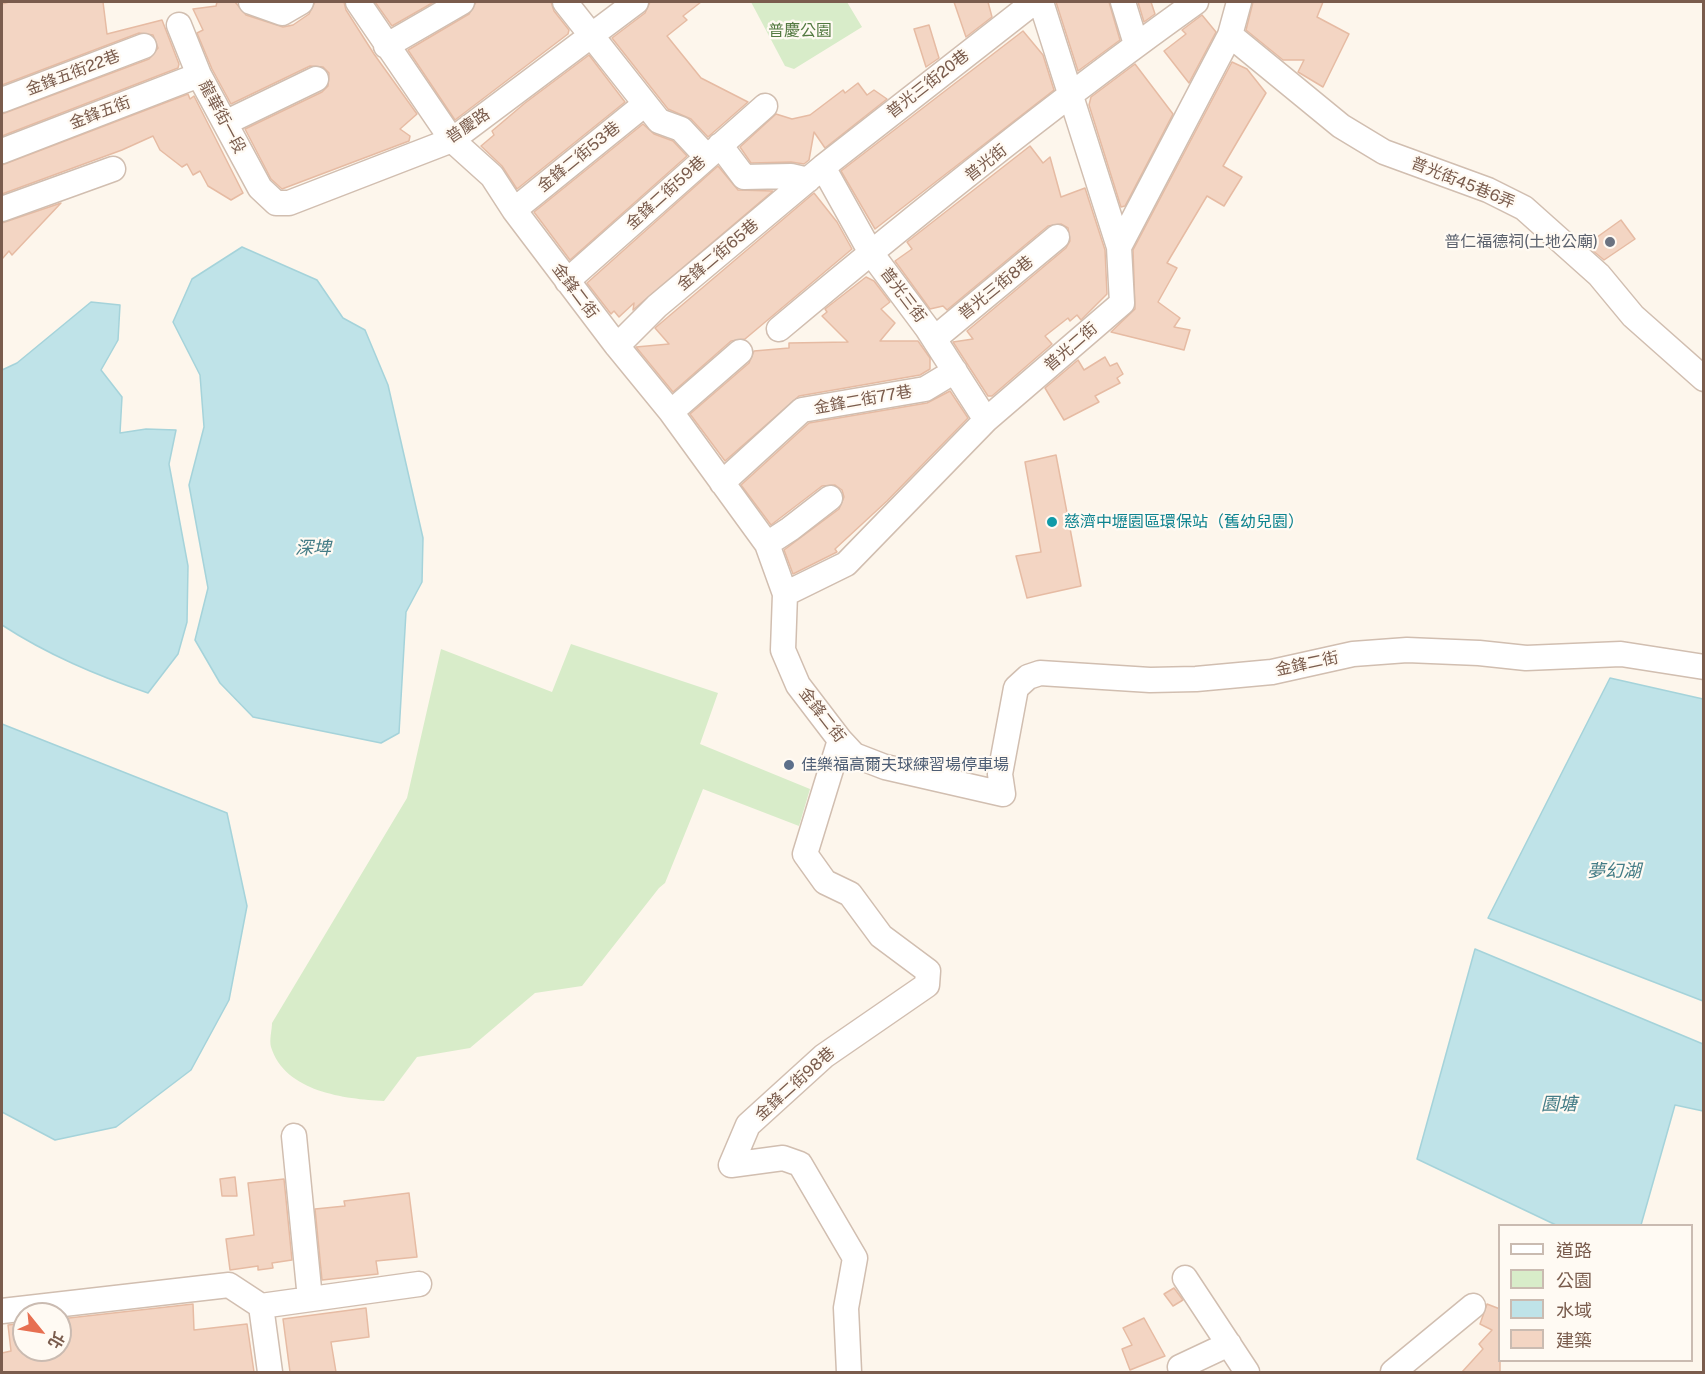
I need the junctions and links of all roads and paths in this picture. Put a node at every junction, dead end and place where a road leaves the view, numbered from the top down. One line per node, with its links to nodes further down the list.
1 (251, 2): 11 (street)
2 (358, 2): 17 (street, 金鋒二街)
3 (462, 2): 17 (street)
4 (565, 2): 14 (street)
5 (636, 2): 14 (street, 普慶路)
6 (1034, 2): 29 (street, 普光三街20巷)
7 (1041, 2): 20 (street, 普光二街)
8 (1123, 2): 15 (street)
9 (1196, 2): 15 (street, 普光街)
10 (1239, 2): 13 (street)
11 (291, 7)
12 (179, 25): 18 (street, 龍華街一段)
13 (1230, 35): 34 (street); 42 (street, 普光街45巷6弄)
14 (591, 37): 22 (street); 25 (street, 普慶路)
15 (1136, 44): 20 (street, 普光街)
16 (144, 46): 21 (street, 金鋒五街22巷)
17 (386, 46): 25 (street, 金鋒二街)
18 (199, 75): 24 (street, 龍華街一段); 27 (street, 金鋒五街)
19 (316, 79): 24 (street)
20 (1070, 97): 34 (street, 普光二街); 35 (street, 普光街)
21 (2, 100)
22 (645, 104): 26 (street); 32 (street, 金鋒二街53巷)
23 (765, 106): 26 (street, 金鋒二街59巷)
24 (225, 123): 30 (street, 龍華街一段)
25 (452, 140): 30 (street, 普慶路); 32 (street, 金鋒二街)
26 (713, 151): 29 (street); 36 (street, 金鋒二街59巷)
27 (2, 152)
28 (113, 169): 31 (street)
29 (815, 174): 35 (street, 普光三街); 39 (street, 金鋒二街65巷)
30 (276, 203)
31 (2, 209)
32 (514, 210): 36 (street, 金鋒二街)
33 (1057, 237): 38 (street, 普光三街8巷)
34 (1119, 247): 44 (street, 普光二街)
35 (871, 253): 37 (street, 普光街); 38 (street, 普光三街)
36 (567, 280): 39 (street, 金鋒二街)
37 (779, 329)
38 (934, 339): 41 (street, 普光三街)
39 (617, 346): 43 (street, 金鋒二街)
40 (740, 352): 43 (street)
41 (954, 370): 44 (street, 普光三街); 45 (street, 金鋒二街77巷)
42 (1704, 379)
43 (671, 412): 45 (street, 金鋒二街)
44 (986, 420): 48 (street, 普光二街)
45 (722, 483): 47 (street, 金鋒二街)
46 (830, 498): 47 (street)
47 (767, 544): 48 (street, 金鋒二街)
48 (785, 594): 50 (street, 金鋒二街)
49 (1704, 668): 50 (street, 金鋒二街)
50 (840, 740): 61 (street, 金鋒二街98巷)
51 (294, 1136): 54 (street)
52 (1185, 1278): 58 (street)
53 (419, 1284): 54 (street)
54 (310, 1299): 55 (street)
55 (261, 1306): 57 (street); 60 (street)
56 (1473, 1306): 63 (street)
57 (2, 1311)
58 (1229, 1344): 59 (street); 62 (street)
59 (1180, 1367)
60 (270, 1372)
61 (849, 1372)
62 (1247, 1372)
63 (1393, 1372)

